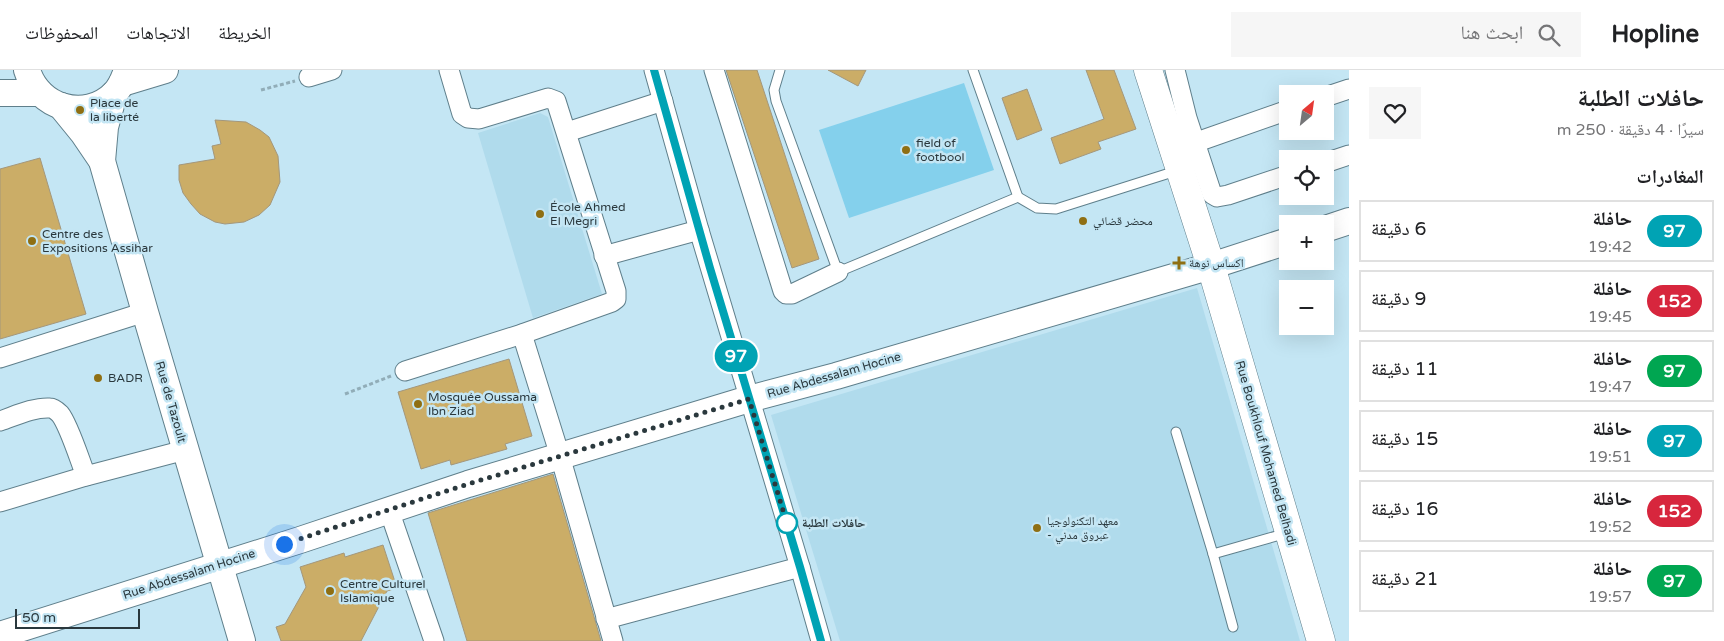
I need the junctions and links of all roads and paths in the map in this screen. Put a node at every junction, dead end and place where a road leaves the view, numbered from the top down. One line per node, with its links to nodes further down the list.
1 (28, 70): 17 (main road, Rue de Tazoult)
2 (164, 70): 12 (main road)
3 (332, 70): 11 (street)
4 (449, 70): 20 (street)
5 (654, 70): 18 (street)
6 (714, 70): 34 (street)
7 (780, 70): 34 (lane)
8 (973, 70): 27 (lane)
9 (1148, 70): 25 (main road, Rue Boukhlouf Mohamed Belhadi)
10 (1175, 70): 21 (street)
11 (309, 78): 14 (path)
12 (121, 82): 17 (main road); 24 (main road, Rue de Tazoult)
13 (1349, 89): 16 (street)
14 (261, 90)
15 (0, 93): 17 (main road)
16 (1334, 94)
17 (50, 100): 24 (main road, Rue de Tazoult)
18 (663, 101): 20 (street); 30 (street)
19 (1279, 113): 21 (street)
20 (567, 132): 32 (street)
21 (1194, 143): 26 (street)
22 (1349, 155): 23 (street)
23 (1334, 160)
24 (102, 161): 35 (main road, Rue de Tazoult)
25 (1180, 170): 27 (lane); 33 (main road, Rue Boukhlouf Mohamed Belhadi)
26 (1279, 179)
27 (1018, 197): 34 (lane)
28 (1349, 221): 29 (main road)
29 (1334, 226)
30 (699, 230): 32 (street); 40 (street)
31 (1279, 244): 33 (main road, Rue Abdessalam Hocine)
32 (604, 256): 36 (street)
33 (1212, 266): 40 (main road, Rue Abdessalam Hocine); 48 (main road, Rue Boukhlouf Mohamed Belhadi)
34 (838, 272)
35 (144, 312): 37 (street); 43 (main road, Rue de Tazoult)
36 (522, 334): 38 (street); 44 (street)
37 (0, 358)
38 (405, 371): 39 (path)
39 (345, 394)
40 (749, 399): 44 (main road, Rue Abdessalam Hocine); 51 (street)
41 (0, 421): 45 (street)
42 (1176, 432): 49 (lane)
43 (185, 450): 45 (street); 50 (main road, Rue de Tazoult)
44 (560, 456): 47 (main road, Rue Abdessalam Hocine); 52 (street)
45 (86, 476): 46 (street)
46 (0, 502)
47 (389, 510): 50 (main road, Rue Abdessalam Hocine); 56 (street)
48 (1289, 532): 49 (lane); 59 (main road, Rue Boukhlouf Mohamed Belhadi)
49 (1214, 554): 53 (lane)
50 (220, 564): 54 (main road, Rue Abdessalam Hocine); 55 (main road, Rue de Tazoult)
51 (800, 567): 52 (street); 58 (street)
52 (606, 619): 57 (street)
53 (1233, 627)
54 (10, 635)
55 (242, 641)
56 (434, 641)
57 (613, 641)
58 (821, 641)
59 (1320, 641)

